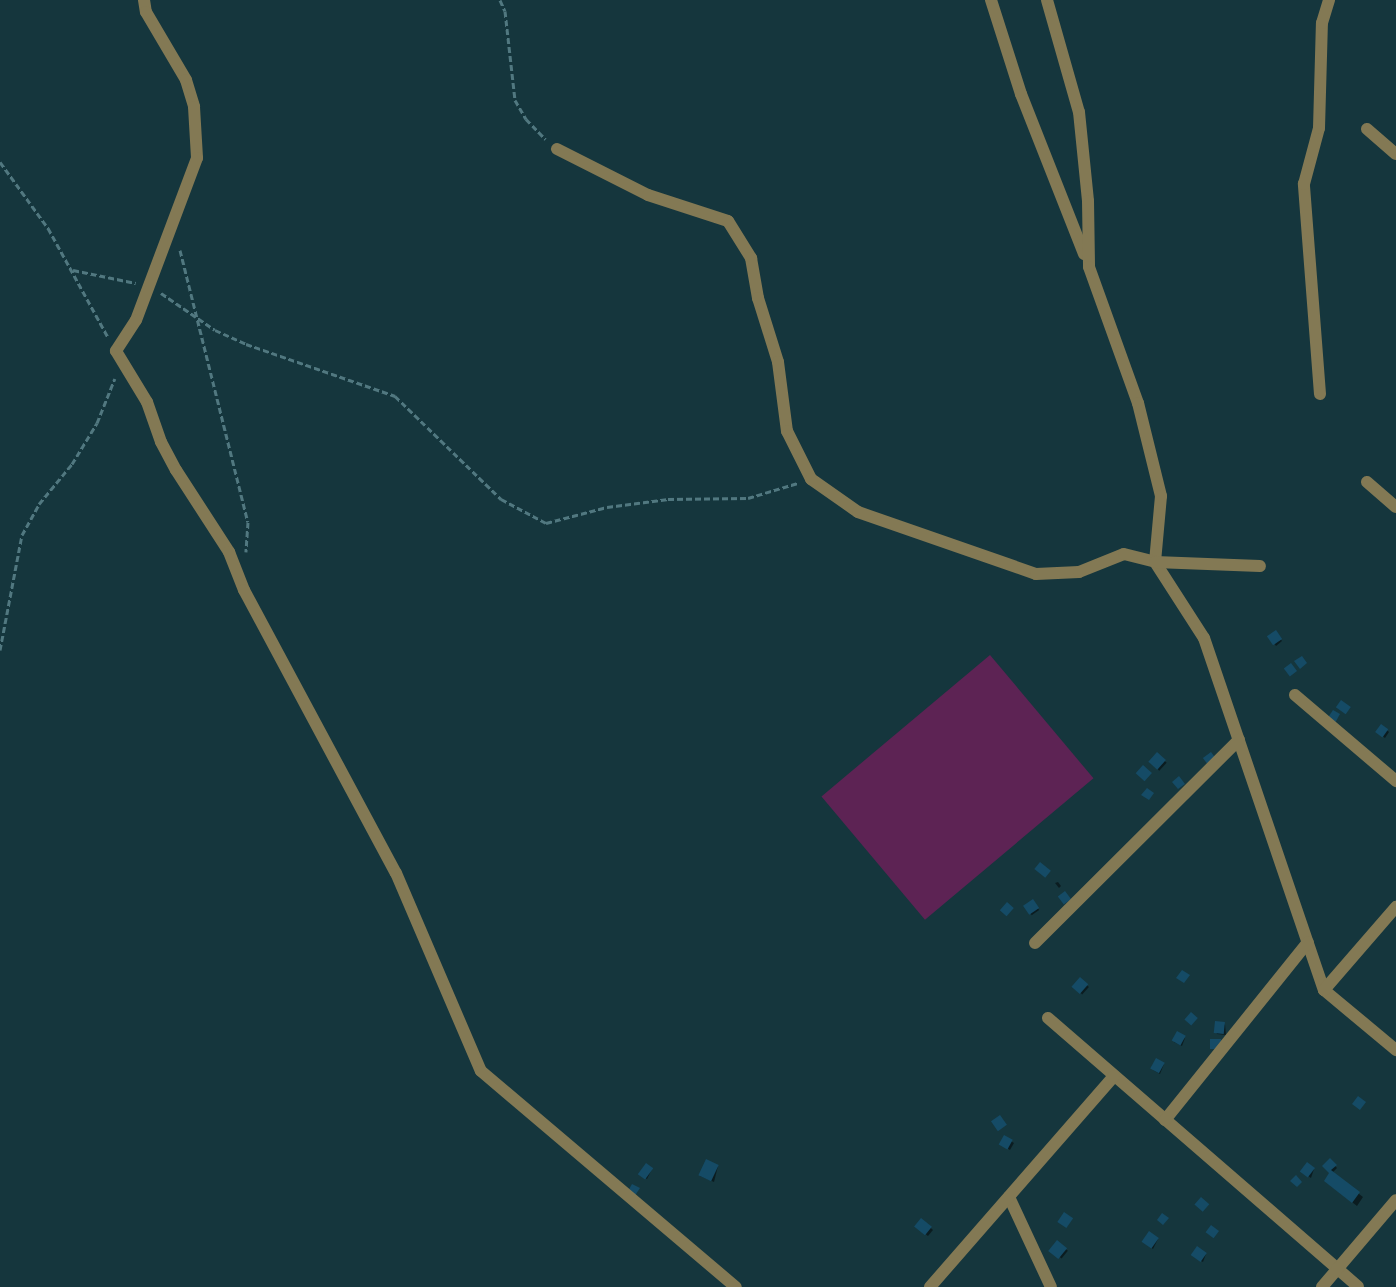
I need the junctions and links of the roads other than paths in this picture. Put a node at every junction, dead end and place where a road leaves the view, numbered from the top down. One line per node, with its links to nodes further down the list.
1 (144, 0): 28 (street)
2 (991, 0): 8 (street)
3 (1047, 0): 8 (street)
4 (1329, 0): 9 (street)
5 (1367, 129): 7 (street)
6 (557, 148): 12 (street)
7 (1396, 154)
8 (1089, 267): 12 (street)
9 (1320, 394)
10 (1367, 482): 11 (street)
11 (1396, 507)
12 (1155, 562): 13 (street); 15 (street)
13 (1260, 566)
14 (1295, 695): 16 (street)
15 (1239, 741): 18 (street); 19 (street)
16 (1396, 781)
17 (1396, 907): 20 (street)
18 (1308, 942): 20 (street); 24 (street)
19 (1035, 943)
20 (1324, 990): 22 (street)
21 (1048, 1018): 23 (street)
22 (1396, 1050)
23 (1114, 1076): 24 (street); 25 (street)
24 (1165, 1120): 27 (street)
25 (1009, 1197): 29 (street); 30 (street)
26 (1396, 1200): 27 (street)
27 (1337, 1269): 31 (street); 32 (street)
28 (736, 1287)
29 (930, 1287)
30 (1051, 1287)
31 (1322, 1287)
32 (1358, 1287)

